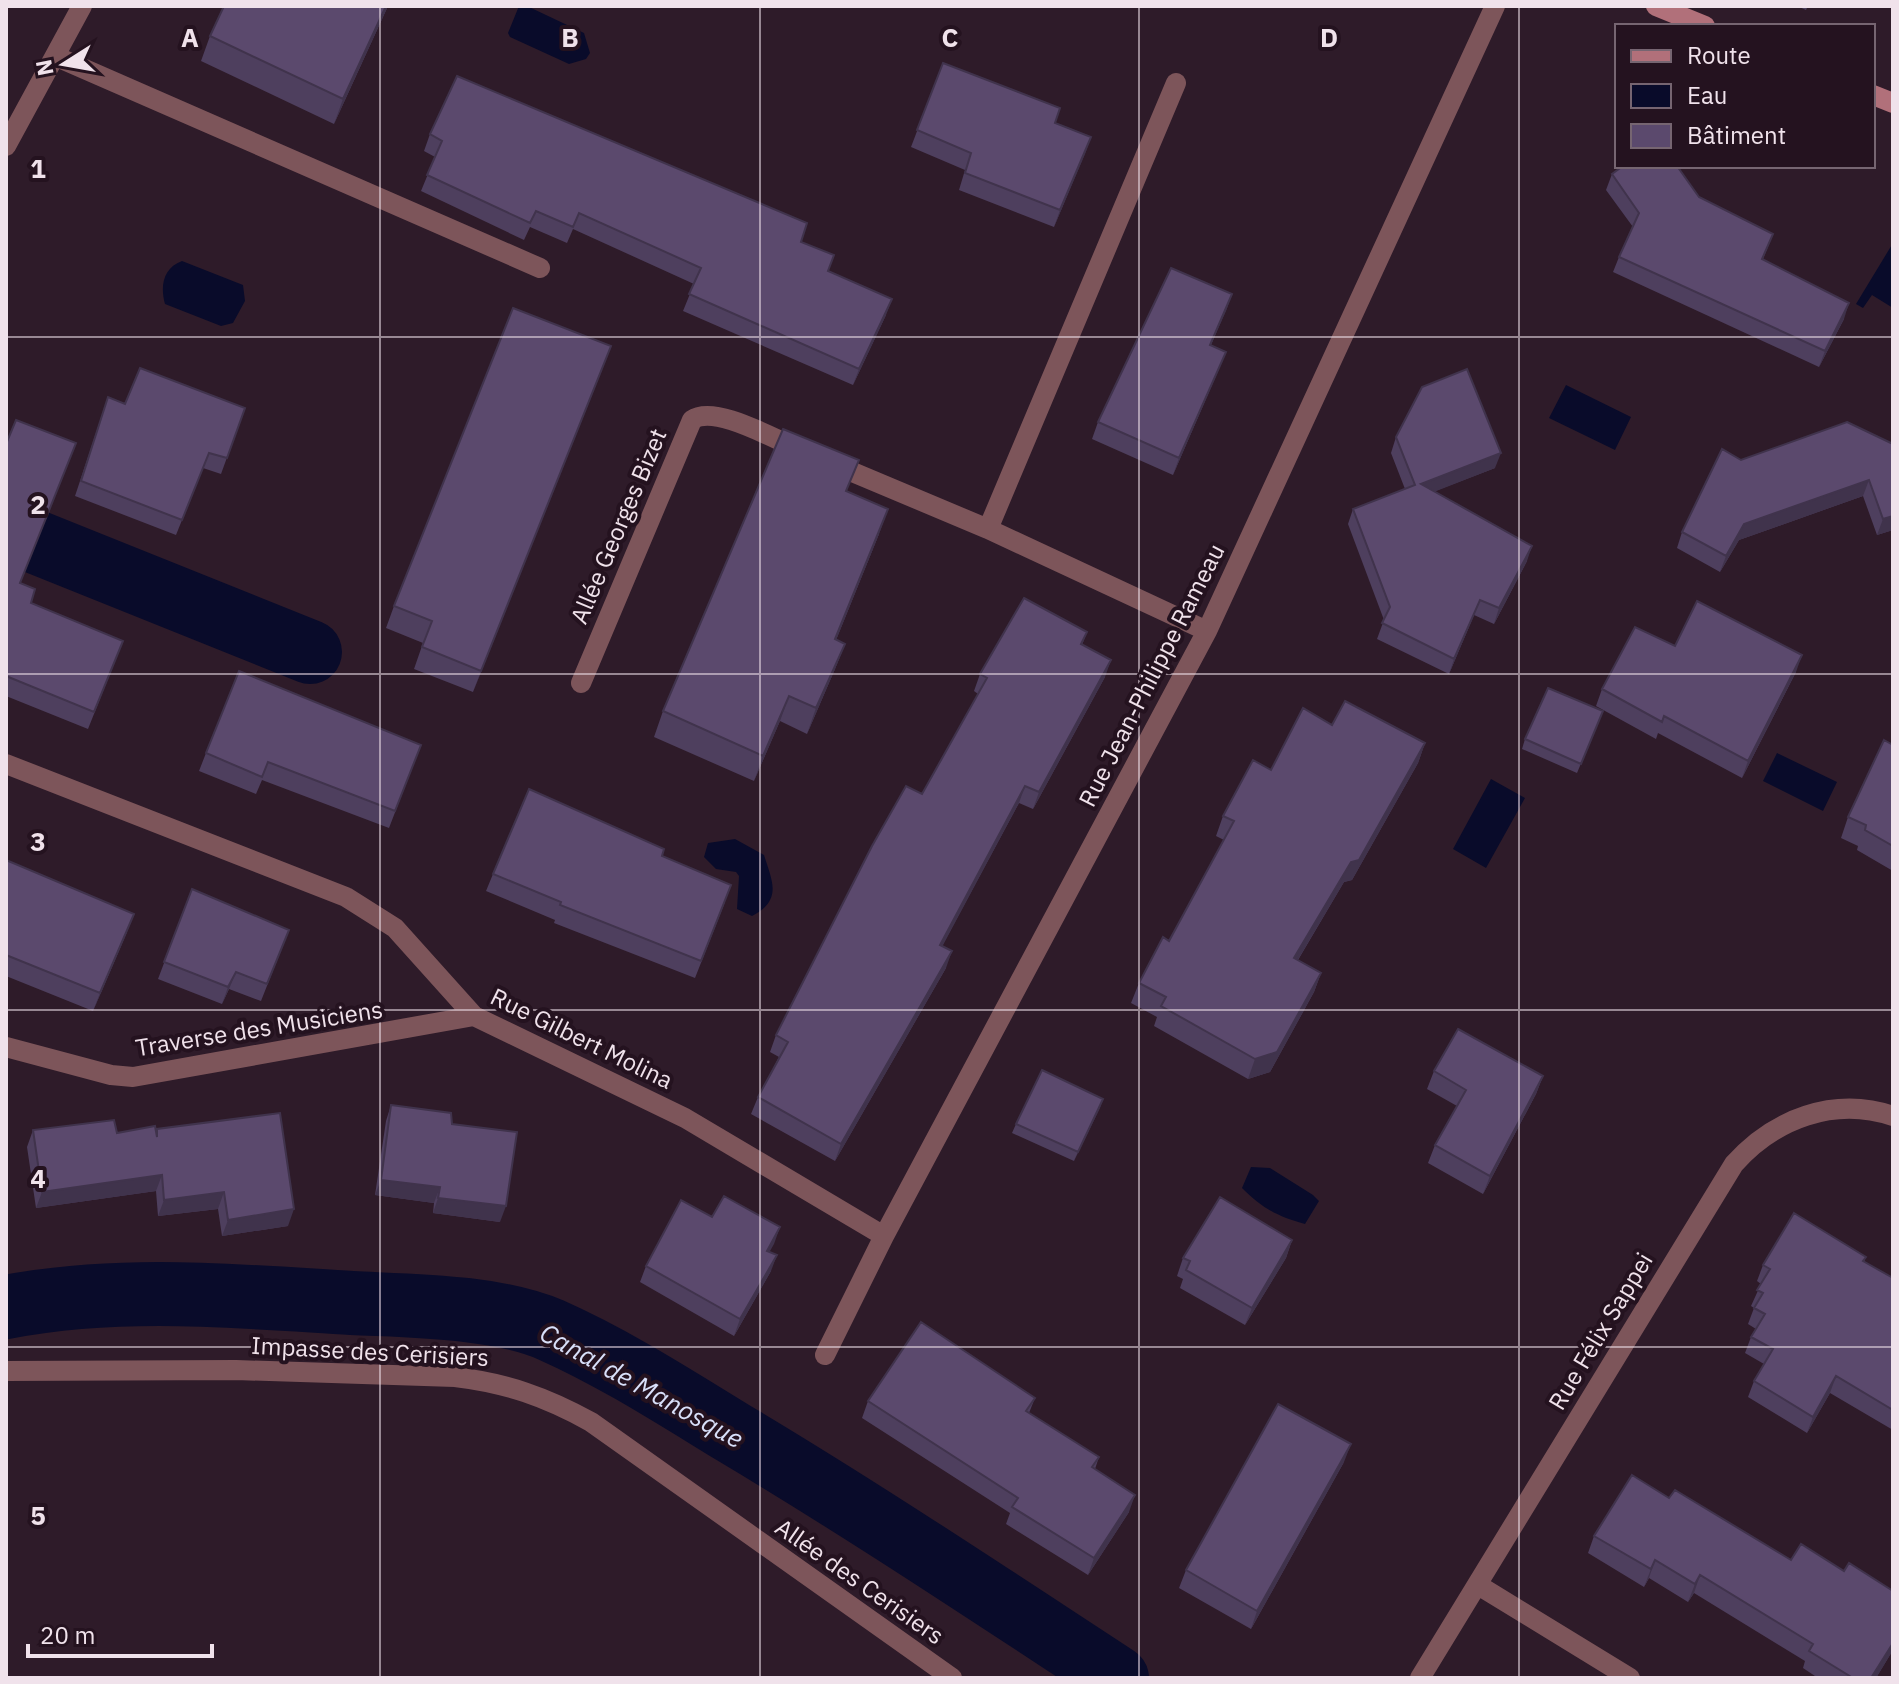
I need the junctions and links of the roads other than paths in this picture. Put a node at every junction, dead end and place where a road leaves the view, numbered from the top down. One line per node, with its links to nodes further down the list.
1 (82, 6): 5 (street)
2 (1495, 6): 10 (street, Rue Jean-Philippe Rameau)
3 (1656, 6): 4 (street)
4 (1700, 24)
5 (57, 57): 7 (street); 8 (street)
6 (1176, 83): 9 (street)
7 (6, 146)
8 (540, 268)
9 (988, 529): 10 (street, Allée Georges Bizet); 11 (street, Allée Georges Bizet)
10 (1207, 631): 16 (street, Rue Jean-Philippe Rameau)
11 (581, 683)
12 (6, 764): 13 (street, Rue Gilbert Molina)
13 (474, 1016): 14 (street, Traverse des Musiciens); 16 (street, Rue Gilbert Molina)
14 (6, 1047)
15 (1893, 1116): 20 (street, Rue Félix Sappei)
16 (884, 1236): 17 (street, Rue Jean-Philippe Rameau)
17 (825, 1355)
18 (6, 1371): 19 (street, Impasse des Cerisiers)
19 (737, 1526): 21 (street, Allée des Cerisiers)
20 (1478, 1585): 22 (street, Rue Félix Sappei); 23 (street)
21 (952, 1678)
22 (1420, 1678)
23 (1630, 1678)

